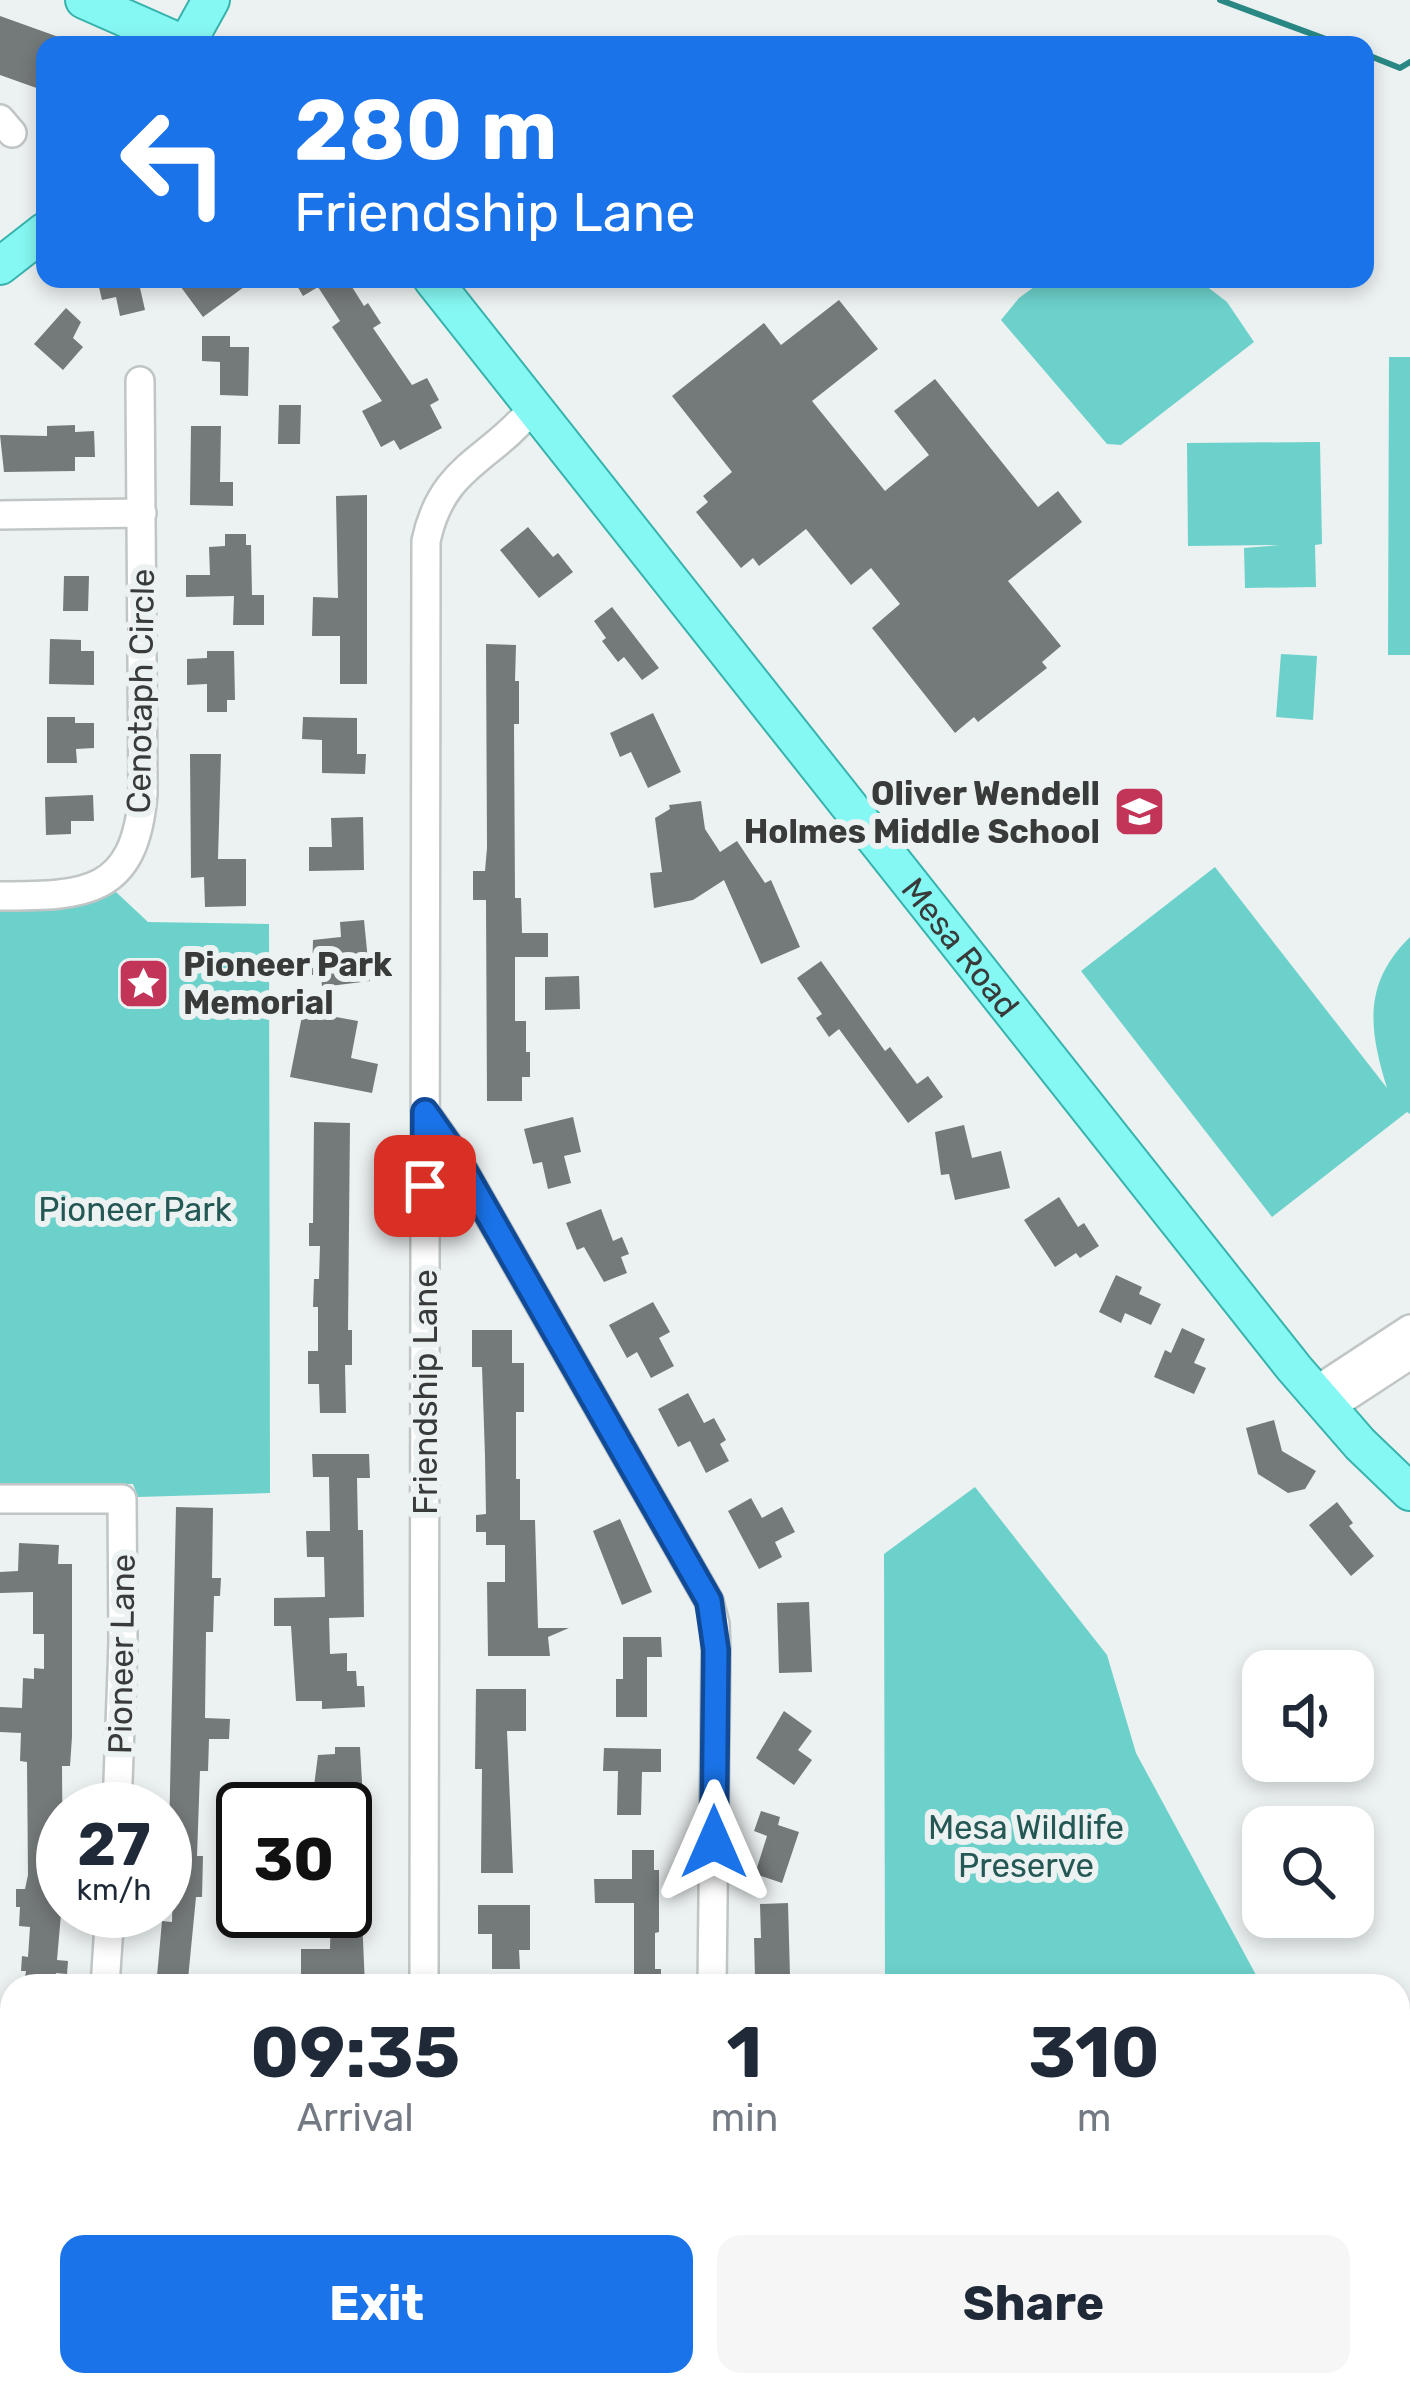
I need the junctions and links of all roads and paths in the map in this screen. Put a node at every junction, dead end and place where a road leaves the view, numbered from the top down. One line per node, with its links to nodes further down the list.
1 (85, 0): 3 (main road)
2 (211, 0): 4 (main road)
3 (166, 36)
4 (191, 36)
5 (36, 238): 6 (main road)
6 (0, 266)
7 (439, 288): 9 (main road, Mesa Road)
8 (140, 381): 10 (street, Cenotaph Circle)
9 (532, 410): 13 (street, Friendship Lane); 16 (main road, Mesa Road)
10 (142, 513): 11 (street); 12 (street, Cenotaph Circle)
11 (0, 515)
12 (0, 896)
13 (425, 1112): 22 (street, Friendship Lane); 23 (street)
14 (1410, 1329): 15 (street)
15 (1394, 1356): 16 (street)
16 (1322, 1400): 17 (main road, Mesa Road)
17 (1410, 1492)
18 (0, 1499): 19 (street, Pioneer Lane)
19 (118, 1782)
20 (108, 1938): 21 (street)
21 (106, 1974)
22 (424, 1974)
23 (712, 1974)

